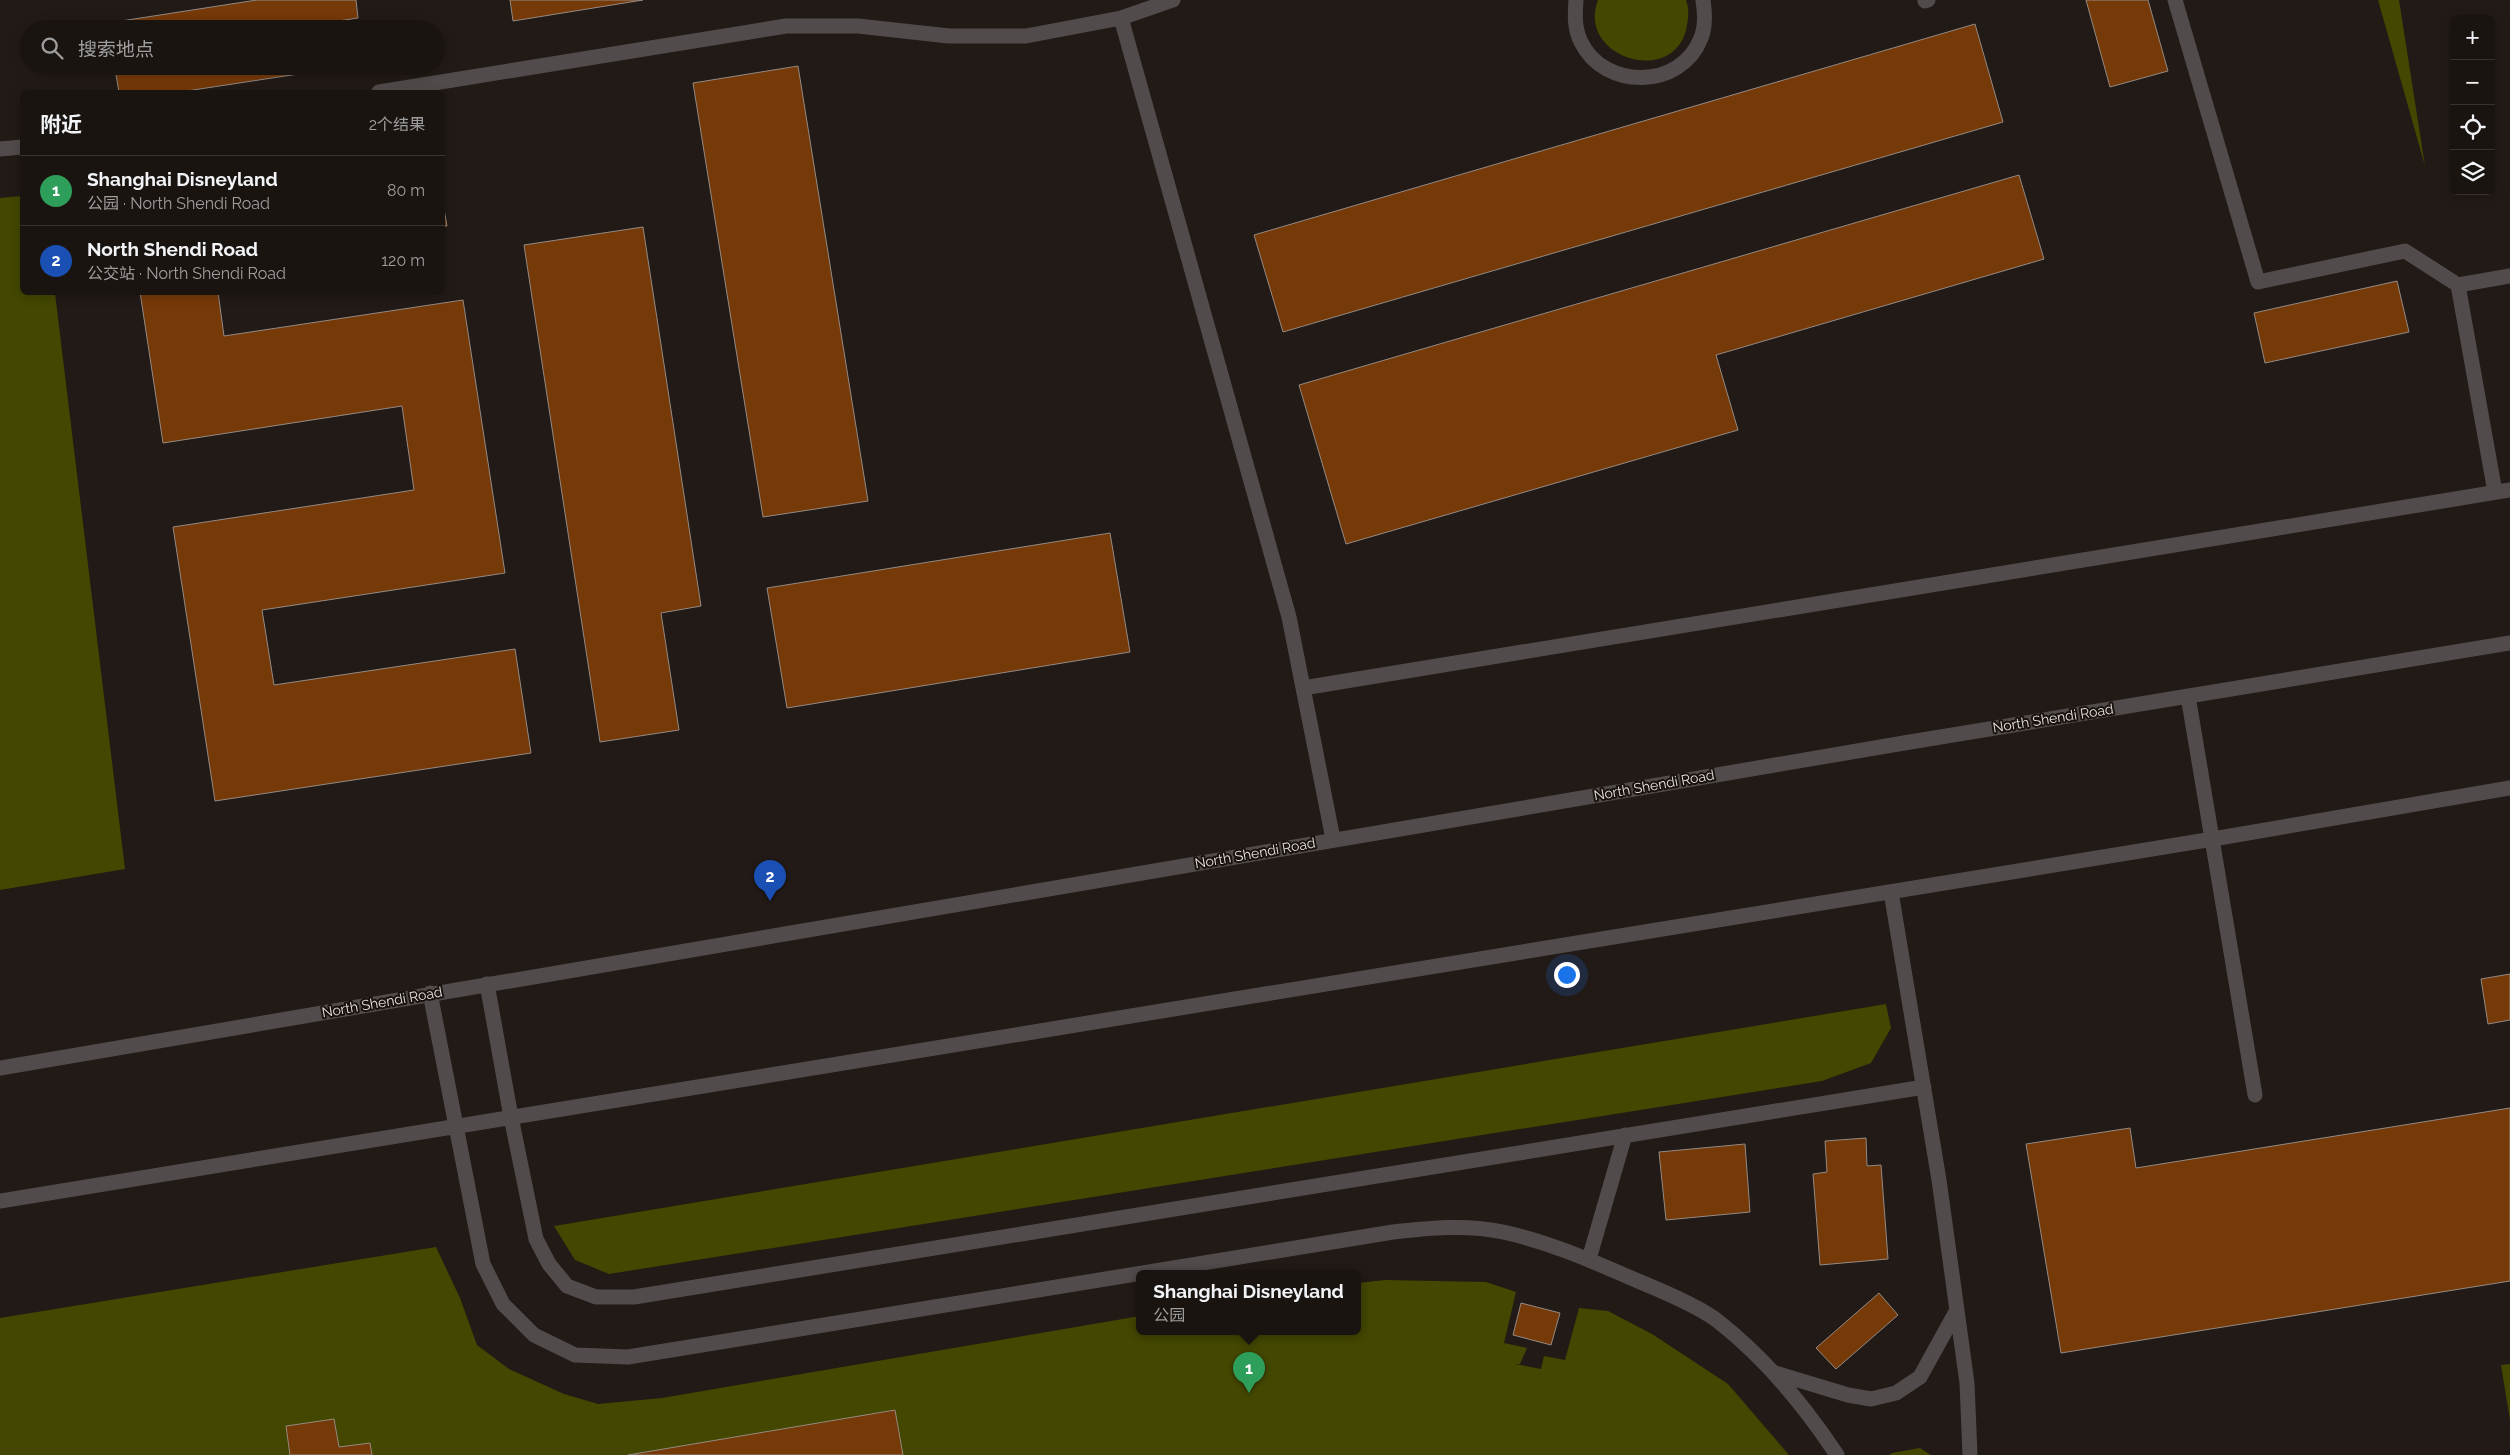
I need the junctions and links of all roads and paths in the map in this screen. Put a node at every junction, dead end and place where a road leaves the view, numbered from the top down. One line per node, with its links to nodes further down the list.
1 (1173, 0): 5 (street)
2 (1576, 0): 3 (street)
3 (1703, 0)
4 (2175, 0): 10 (street)
5 (1121, 18): 6 (street); 13 (street)
6 (391, 90)
7 (20, 147): 8 (street)
8 (0, 149)
9 (2510, 276): 10 (street)
10 (2458, 285): 11 (street)
11 (2503, 491): 13 (street)
12 (2510, 643): 14 (street, North Shendi Road)
13 (1303, 688): 16 (street)
14 (2188, 696): 16 (street, North Shendi Road); 17 (street)
15 (2510, 788): 17 (street)
16 (1333, 839): 19 (street, North Shendi Road)
17 (2213, 839): 18 (street); 23 (street)
18 (1891, 892): 22 (street); 24 (street)
19 (487, 984): 20 (street, North Shendi Road); 24 (street)
20 (430, 993): 21 (street, North Shendi Road); 25 (street)
21 (0, 1068)
22 (1924, 1087): 26 (street); 31 (street)
23 (2255, 1095)
24 (511, 1117): 25 (street); 26 (street)
25 (456, 1126): 27 (street); 30 (street)
26 (1625, 1135): 28 (street)
27 (0, 1201)
28 (1589, 1259): 29 (street); 32 (street)
29 (1165, 1270)
30 (1136, 1275)
31 (1957, 1310): 32 (street); 34 (street)
32 (1775, 1373): 33 (street)
33 (1837, 1455)
34 (1970, 1455)

